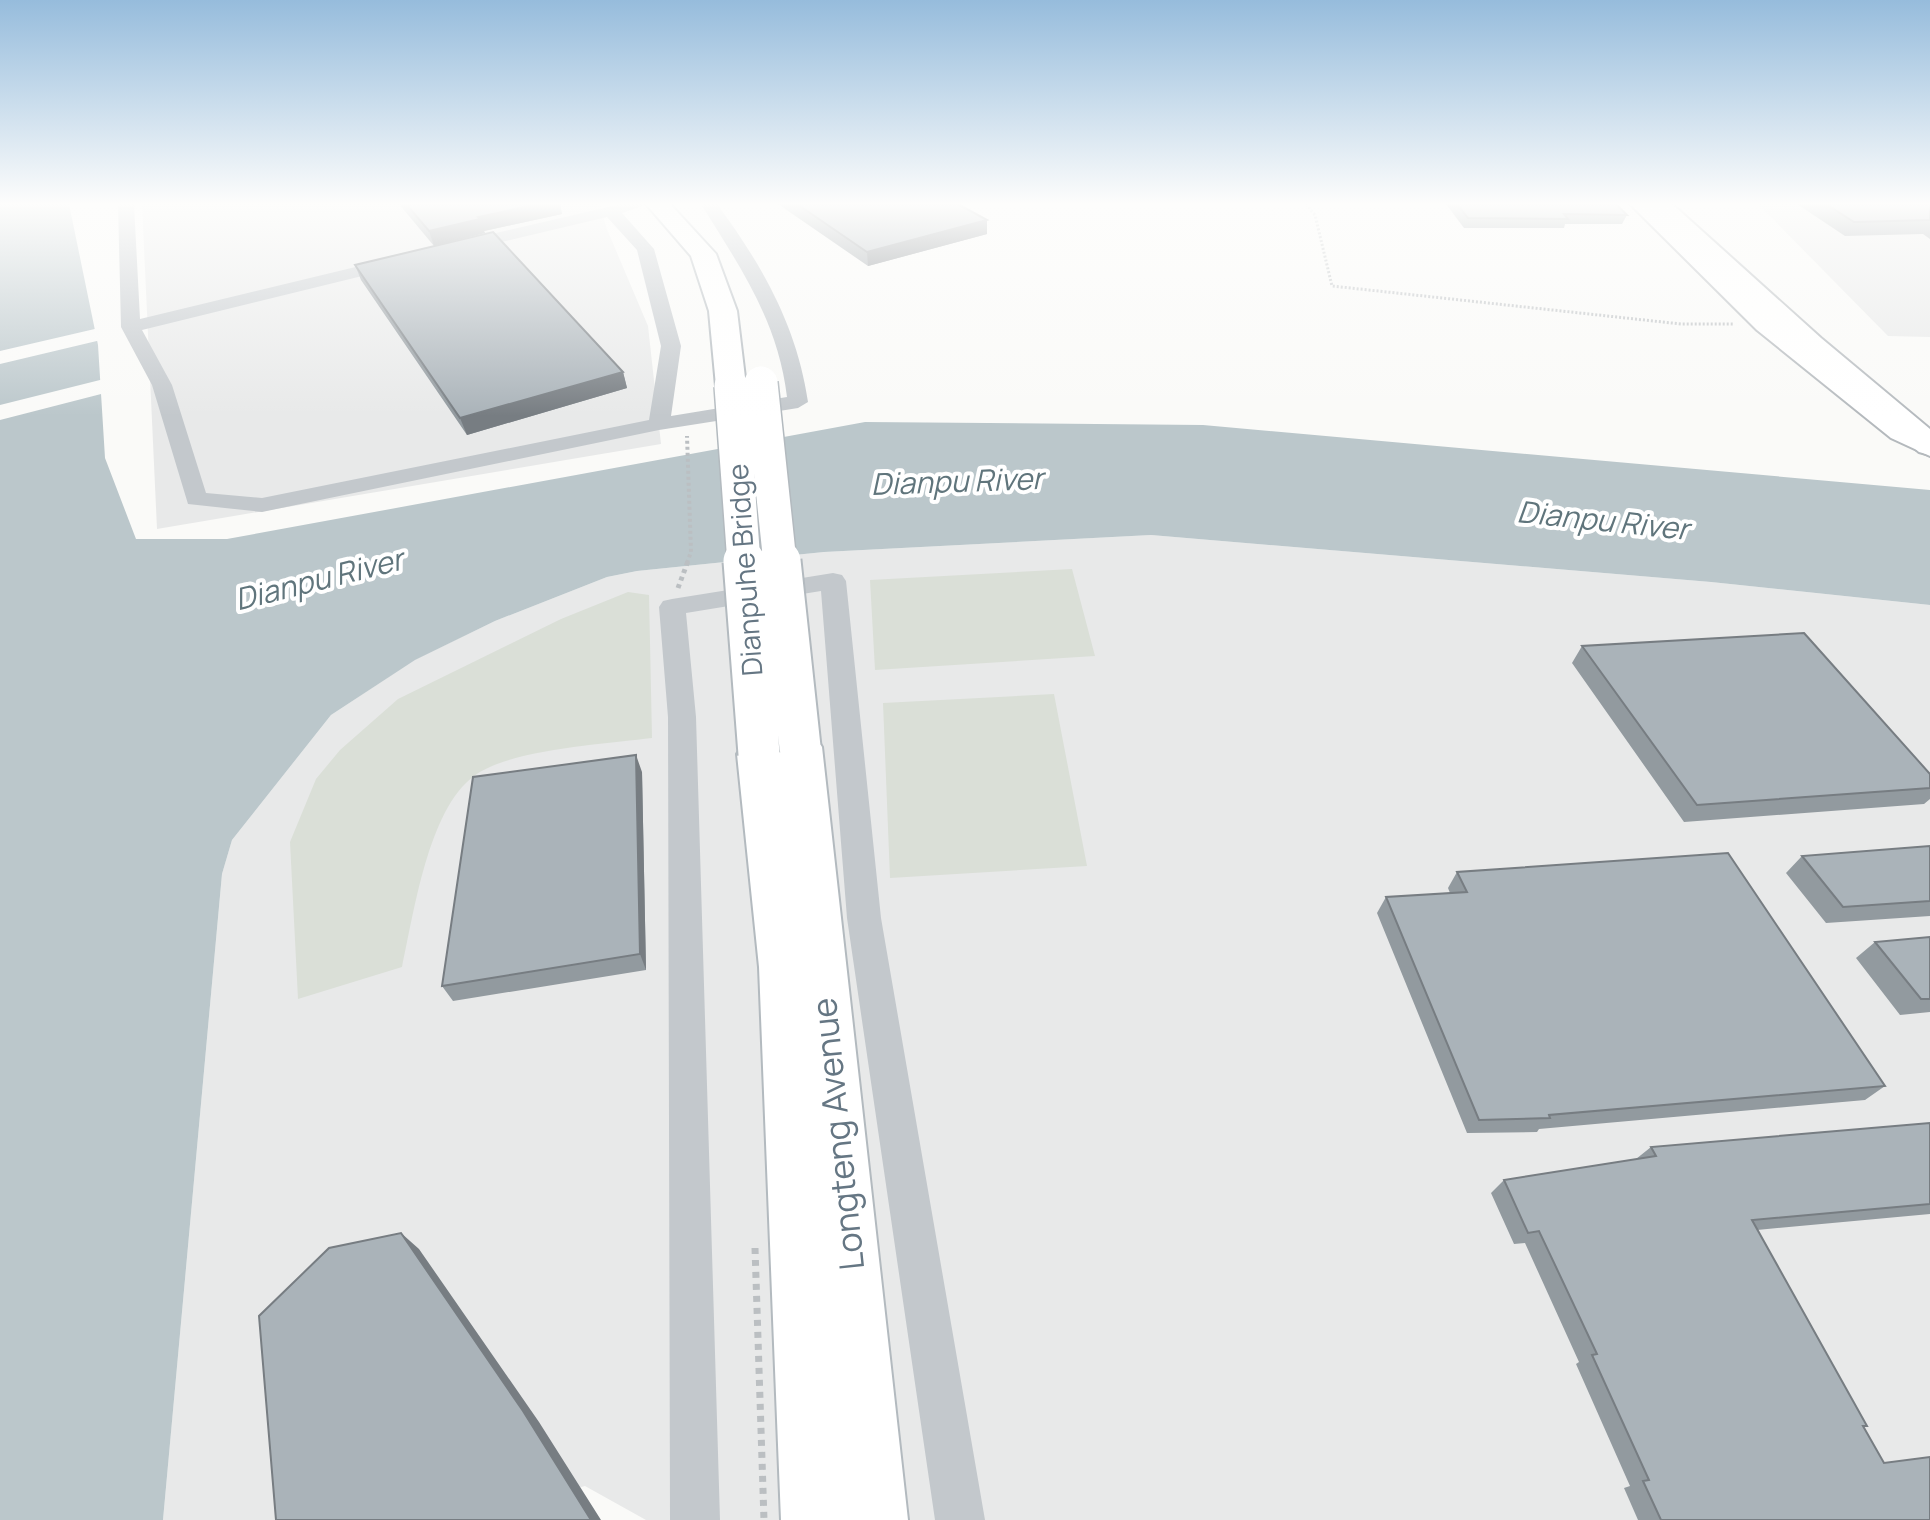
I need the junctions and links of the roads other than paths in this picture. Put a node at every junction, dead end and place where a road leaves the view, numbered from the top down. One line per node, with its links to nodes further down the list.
1 (129, 275): 9 (street)
2 (345, 275): 9 (street)
3 (652, 275): 14 (street)
4 (710, 275): 12 (main road)
5 (730, 275): 12 (main road)
6 (757, 275): 14 (street)
7 (1718, 275): 11 (main road)
8 (1725, 275): 11 (main road)
9 (131, 327): 14 (street)
10 (1851, 343): 13 (main road)
11 (1801, 344): 15 (main road)
12 (750, 366): 16 (main road, Dianpuhe Bridge, bridge)
13 (1919, 398)
14 (659, 424)
15 (1930, 446)
16 (780, 751): 18 (main road, Longteng Avenue); 19 (main road, Longteng Avenue)
17 (695, 1520): 20 (street)
18 (817, 1520)
19 (872, 1520)
20 (960, 1520)

